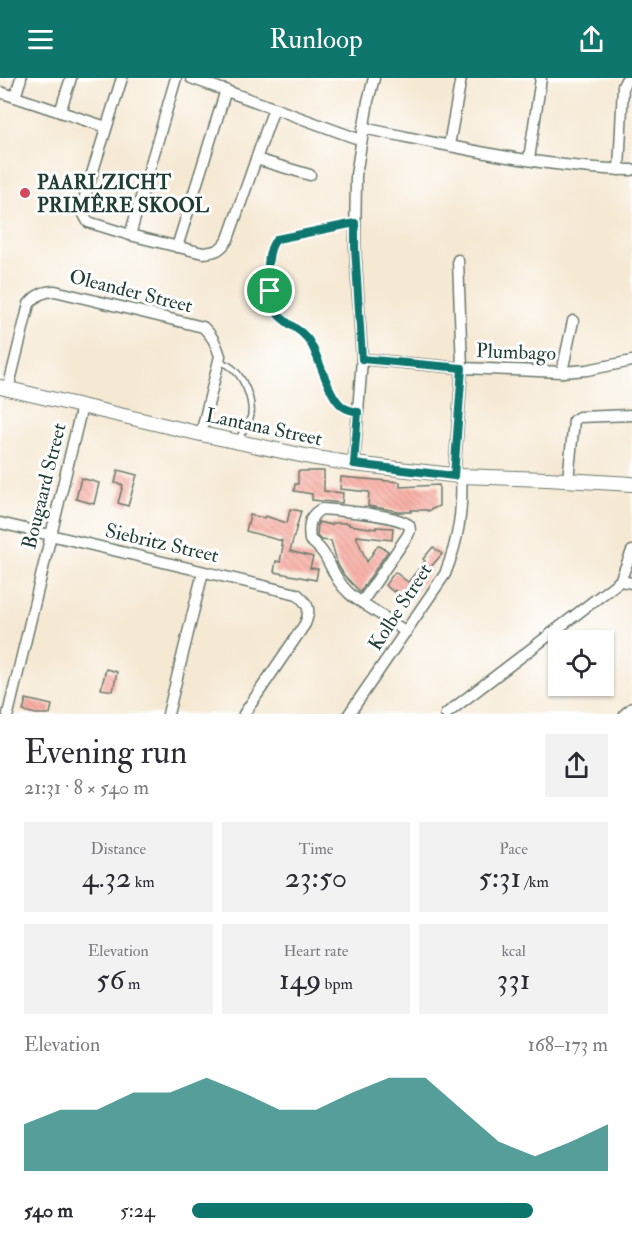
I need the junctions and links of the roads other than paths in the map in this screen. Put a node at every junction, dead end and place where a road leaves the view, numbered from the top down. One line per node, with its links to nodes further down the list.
1 (21, 78): 12 (street)
2 (71, 78): 14 (street)
3 (122, 78): 15 (street)
4 (176, 78): 25 (street)
5 (191, 78): 10 (street)
6 (374, 78): 16 (street)
7 (461, 78): 18 (street)
8 (541, 78): 20 (street)
9 (632, 78): 21 (street)
10 (225, 90): 13 (street); 26 (street)
11 (0, 92): 12 (street)
12 (15, 97): 14 (street)
13 (274, 108): 17 (street); 19 (street)
14 (60, 112): 15 (street)
15 (106, 127): 25 (street)
16 (363, 128): 17 (street); 18 (street)
17 (362, 140): 24 (street)
18 (449, 145): 20 (street)
19 (256, 159): 23 (street); 26 (street)
20 (529, 159): 21 (street)
21 (619, 170): 22 (street)
22 (632, 170)
23 (310, 175)
24 (355, 223): 29 (street); 36 (lane)
25 (130, 235): 26 (street)
26 (177, 247)
27 (458, 260): 32 (street, Kolbe Street)
28 (573, 321): 33 (street)
29 (362, 359): 32 (street, Plumbago); 36 (street)
30 (632, 360): 33 (street, Plumbago)
31 (219, 362): 34 (street, Oleander Street); 38 (street); 39 (lane)
32 (462, 368): 33 (street, Plumbago); 41 (street, Kolbe Street)
33 (562, 372)
34 (4, 388): 35 (street, Lantana Street)
35 (82, 406): 38 (street, Lantana Street); 45 (street, Bougaard Street)
36 (358, 412): 40 (street)
37 (632, 415): 42 (street)
38 (201, 434): 39 (street, Lantana Street)
39 (237, 442): 40 (street, Lantana Street)
40 (354, 464): 41 (street, Lantana Street)
41 (457, 476): 42 (street, Lantana Street); 51 (street, Kolbe Street)
42 (568, 480): 43 (street, Lantana Street)
43 (632, 484)
44 (0, 523): 45 (street, Siebritz Street)
45 (51, 535): 47 (street, Siebritz Street); 54 (street, Bougaard Street)
46 (632, 551): 48 (street)
47 (203, 572): 55 (street); 56 (street, Siebritz Street)
48 (620, 580): 49 (street); 58 (street)
49 (632, 583)
50 (362, 602): 50 (street); 51 (street)
51 (406, 632): 53 (street, Kolbe Street)
52 (632, 708): 59 (street)
53 (352, 711): 57 (street)
54 (8, 714)
55 (168, 714)
56 (244, 714)
57 (364, 714)
58 (446, 714)
59 (625, 714)

